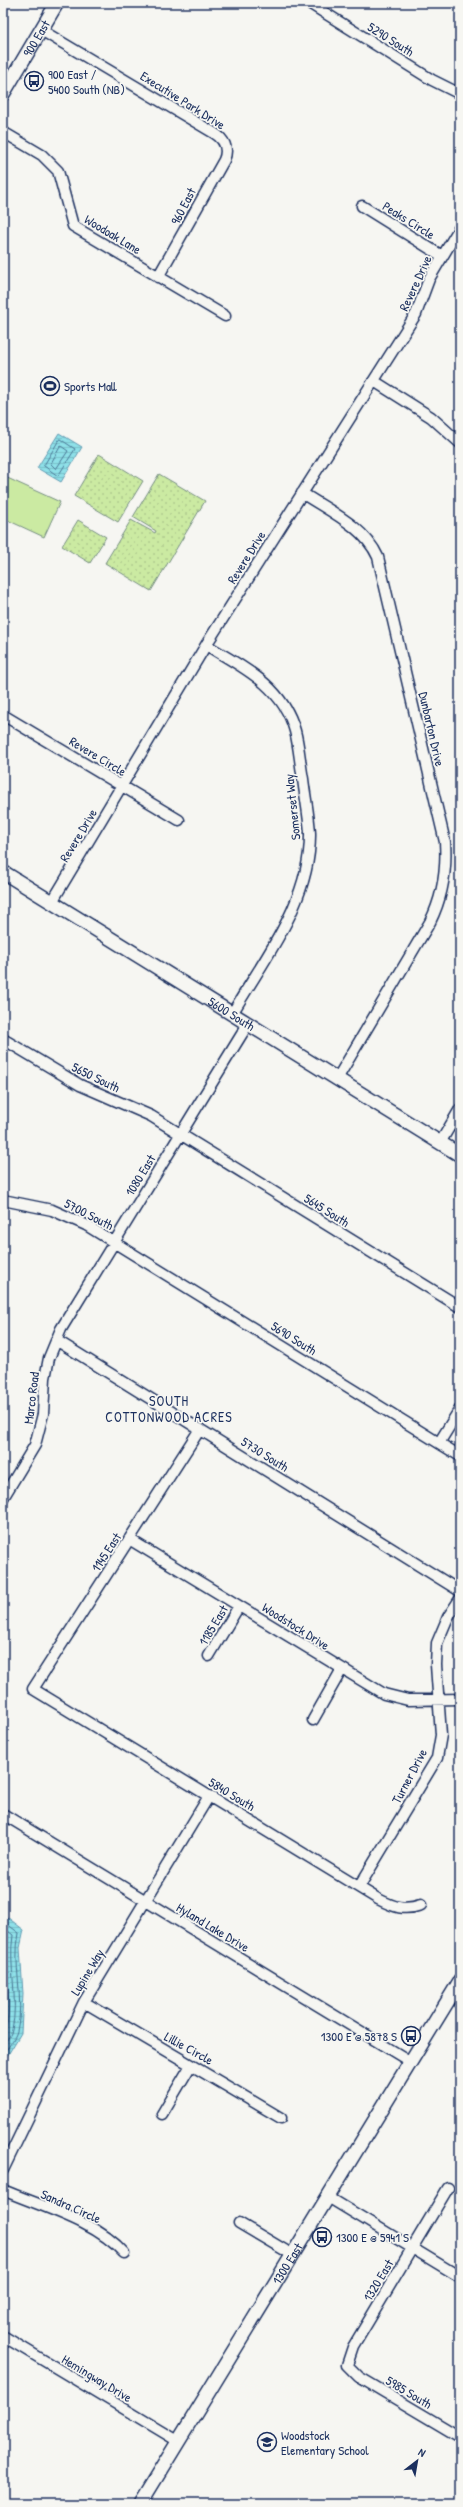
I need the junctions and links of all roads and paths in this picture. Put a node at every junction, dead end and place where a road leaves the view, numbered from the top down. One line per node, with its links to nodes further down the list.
1 (57, 3): 3 (main road, 900 East)
2 (309, 3): 5 (street, 5290 South)
3 (41, 30): 4 (main road, 900 East); 7 (street, Executive Park Drive)
4 (3, 94)
5 (460, 94)
6 (3, 132): 11 (street, Woodoak Lane)
7 (226, 147): 11 (street, 960 East)
8 (362, 206): 10 (street, Peaks Circle)
9 (460, 227): 10 (street, Revere Drive)
10 (442, 256): 13 (street, Revere Drive)
11 (158, 276): 12 (street, Woodoak Lane)
12 (224, 316)
13 (374, 381): 14 (street); 15 (street, Revere Drive)
14 (460, 443)
15 (302, 493): 16 (street, Revere Drive); 25 (street, Dunbarton Drive)
16 (206, 645): 18 (street, Revere Drive); 22 (street, Somerset Way)
17 (3, 715): 18 (street, Revere Circle)
18 (122, 786): 19 (street, Revere Circle); 21 (street, Revere Drive)
19 (179, 820)
20 (3, 872): 21 (main road, 5600 South)
21 (52, 902): 22 (main road, 5600 South)
22 (232, 1014): 23 (main road, 5600 South)
23 (248, 1024): 25 (main road, 5600 South); 27 (street, 1080 East)
24 (3, 1039): 27 (street, 5650 South)
25 (337, 1079): 28 (main road, 5600 South)
26 (460, 1108): 28 (street)
27 (180, 1134): 31 (street, 1080 East); 32 (street, 5645 South)
28 (440, 1143): 29 (main road, 5600 South)
29 (460, 1155)
30 (3, 1200): 31 (street, 5700 South)
31 (115, 1242): 33 (street, 1080 East); 36 (street, 5690 South)
32 (460, 1307)
33 (56, 1340): 35 (street, 5730 South); 38 (street, Marco Road)
34 (460, 1409): 36 (street)
35 (200, 1429): 39 (street, 1145 East); 40 (street, 5730 South)
36 (439, 1443): 37 (street, 5690 South)
37 (460, 1456)
38 (3, 1498)
39 (129, 1539): 42 (street, Woodstock Drive); 45 (street, 1145 East)
40 (460, 1591)
41 (460, 1599): 46 (street, Turner Drive)
42 (239, 1606): 43 (street, 1185 East); 44 (street, Woodstock Drive)
43 (209, 1656)
44 (342, 1669): 46 (street, Woodstock Drive); 48 (street)
45 (33, 1689): 49 (street, 5840 South)
46 (439, 1699): 47 (street, Woodstock Drive); 51 (street, Turner Drive)
47 (460, 1699)
48 (313, 1720)
49 (209, 1796): 51 (street, 5840 South); 52 (street, Lupine Way)
50 (3, 1814): 52 (street, Hyland Lake Drive)
51 (359, 1887): 53 (street, 5840 South)
52 (146, 1901): 55 (street, Lupine Way); 56 (street, Hyland Lake Drive)
53 (421, 1905)
54 (460, 1981): 56 (main road, 1300 East)
55 (84, 2002): 57 (street, Lillie Circle); 60 (street, Lupine Way)
56 (411, 2062): 63 (main road, 1300 East)
57 (191, 2065): 58 (street); 59 (street, Lillie Circle)
58 (162, 2114)
59 (281, 2118)
60 (3, 2170)
61 (448, 2188): 65 (street, 1320 East)
62 (3, 2190): 66 (street, Sandra Circle)
63 (328, 2197): 65 (street); 67 (main road, 1300 East)
64 (239, 2223): 67 (street)
65 (413, 2248): 68 (street); 70 (street, 1320 East)
66 (124, 2253)
67 (293, 2255): 72 (main road, 1300 East)
68 (460, 2277)
69 (3, 2336): 72 (street, Hemingway Drive)
70 (347, 2365): 71 (street, 5985 South)
71 (460, 2437)
72 (178, 2441): 73 (main road, 1300 East)
73 (140, 2504)

